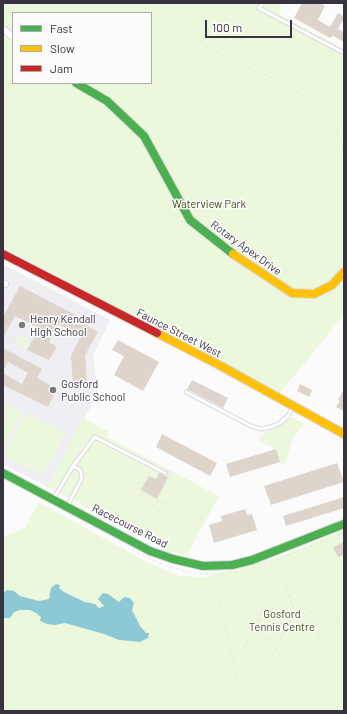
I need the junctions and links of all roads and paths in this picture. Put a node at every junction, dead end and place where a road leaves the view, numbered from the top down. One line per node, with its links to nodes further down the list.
1 (147, 3): 7 (path)
2 (263, 3): 5 (lane)
3 (3, 29): 4 (street)
4 (12, 36)
5 (344, 53)
6 (78, 84): 9 (street, Rotary Apex Drive)
7 (344, 158)
8 (3, 254): 33 (street, Faunce Street West)
9 (344, 272)
10 (40, 281): 11 (path)
11 (35, 289)
12 (72, 298): 16 (path)
13 (3, 301): 14 (path)
14 (6, 303): 15 (path); 21 (path)
15 (10, 305)
16 (68, 305): 17 (path); 19 (path); 22 (path)
17 (66, 310)
18 (96, 310): 19 (path)
19 (94, 314): 22 (path)
20 (14, 315): 21 (path)
21 (12, 319): 25 (path); 27 (path)
22 (91, 320): 24 (path)
23 (3, 326): 25 (path)
24 (88, 326)
25 (7, 328): 26 (path); 28 (path)
26 (13, 331): 27 (path); 30 (path)
27 (16, 331): 30 (path)
28 (3, 335)
29 (3, 340): 30 (path)
30 (7, 342): 31 (path)
31 (4, 344)
32 (186, 392): 33 (lane)
33 (293, 406): 34 (street, Faunce Street West)
34 (344, 434)
35 (72, 466): 36 (lane); 38 (lane); 42 (lane)
36 (152, 467): 39 (lane); 41 (path)
37 (3, 473): 42 (street, Racecourse Road)
38 (81, 473): 41 (path); 46 (lane)
39 (165, 474): 43 (path)
40 (182, 486): 44 (path)
41 (142, 492): 43 (path)
42 (53, 500): 46 (street, Racecourse Road)
43 (157, 500): 44 (path); 45 (path)
44 (164, 504): 49 (path)
45 (154, 506)
46 (67, 507): 51 (street, Racecourse Road)
47 (160, 508): 51 (path)
48 (344, 524): 51 (street, Racecourse Road)
49 (198, 526)
50 (344, 533): 52 (path)
51 (140, 545)
52 (129, 548)
53 (284, 583): 54 (path)
54 (290, 596): 56 (path); 57 (path)
55 (219, 602): 63 (path)
56 (312, 613): 57 (path); 58 (path); 62 (path)
57 (296, 616): 59 (path)
58 (344, 619)
59 (290, 621): 60 (path); 61 (path)
60 (244, 648)
61 (270, 662)
62 (304, 667)
63 (242, 702)

